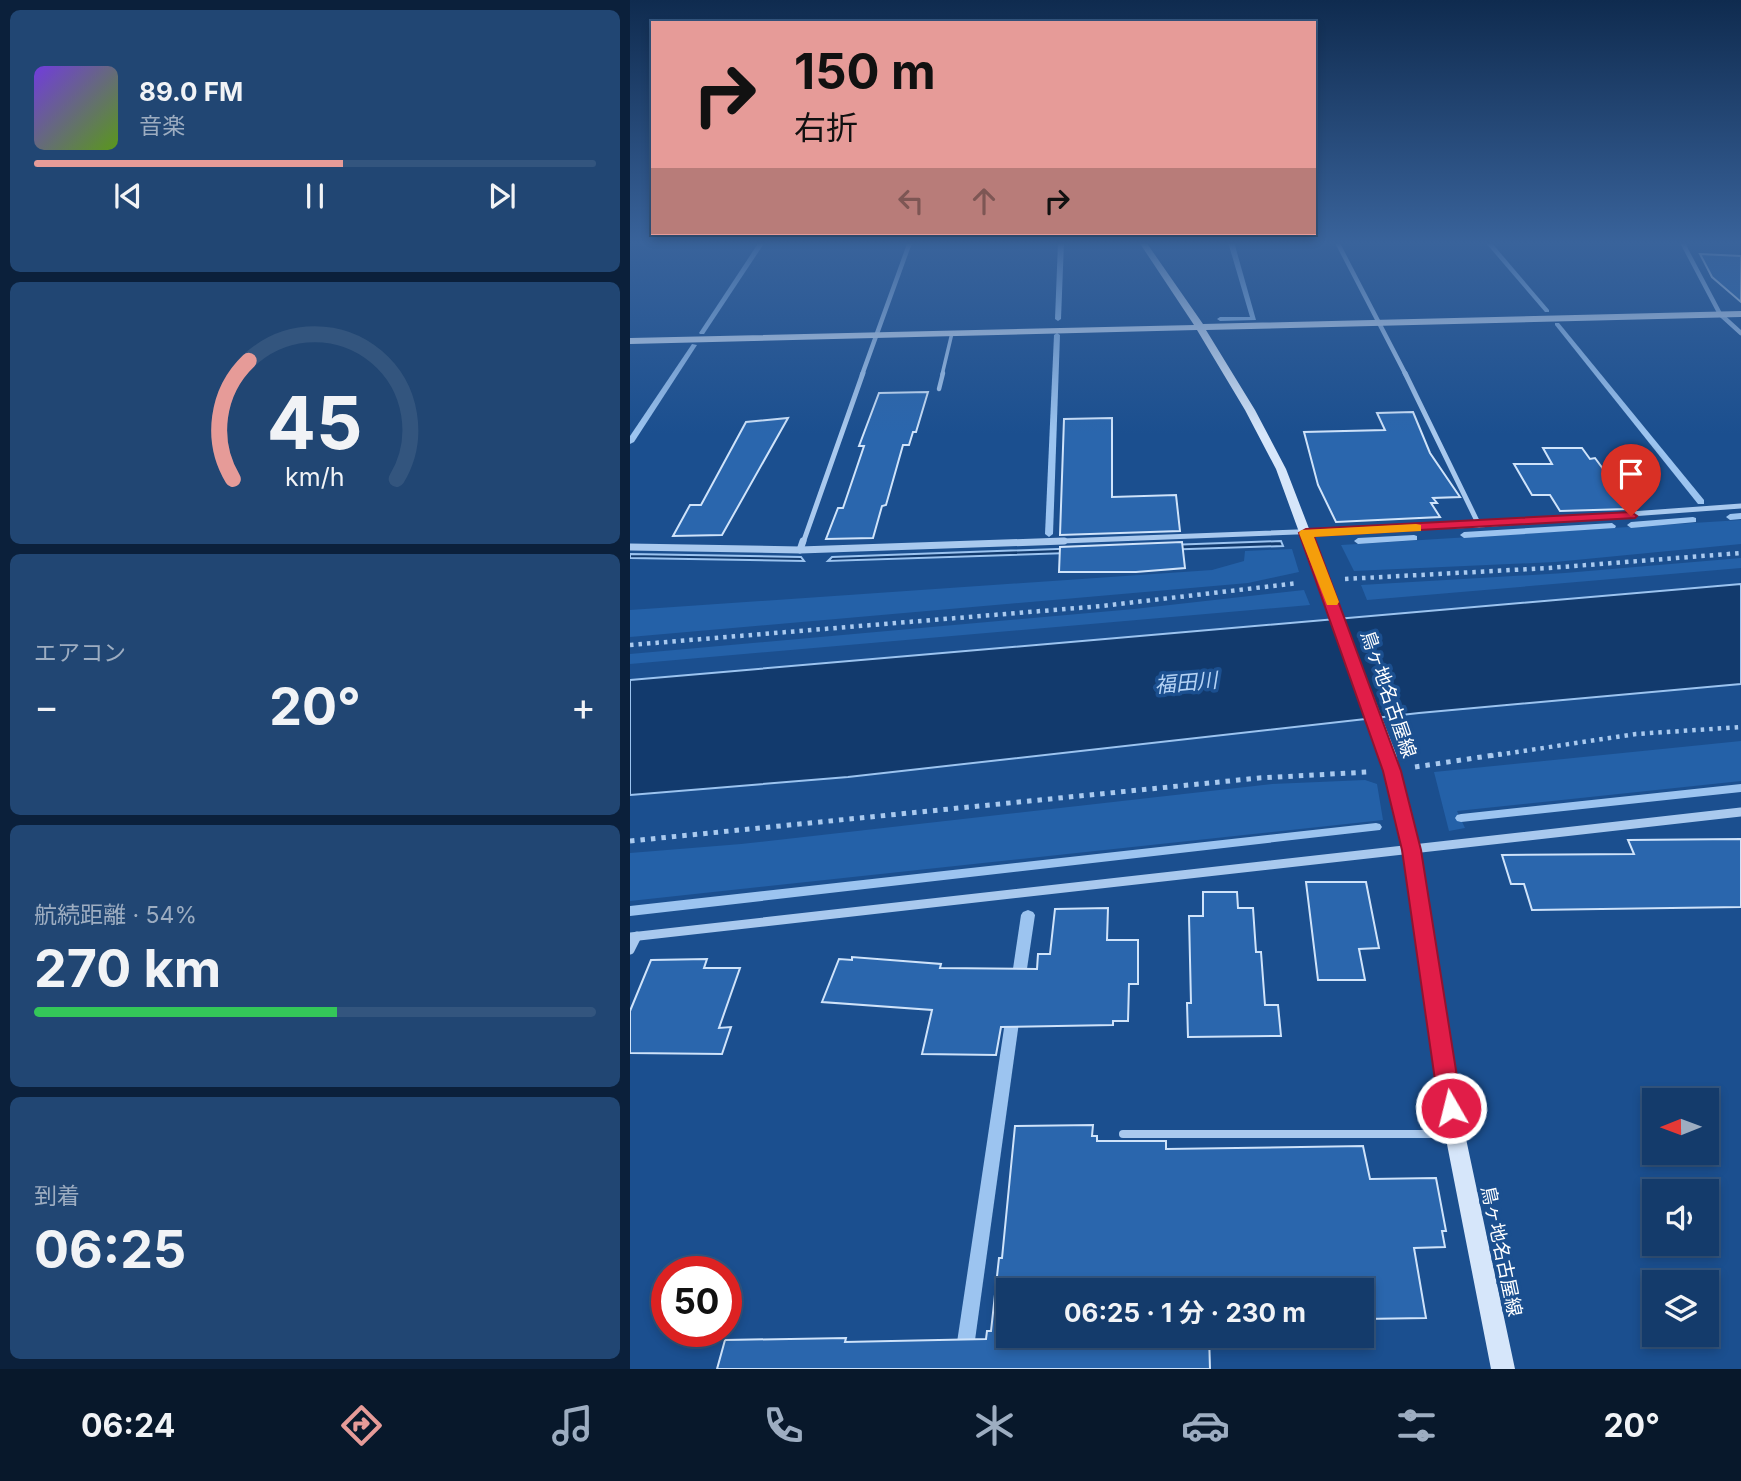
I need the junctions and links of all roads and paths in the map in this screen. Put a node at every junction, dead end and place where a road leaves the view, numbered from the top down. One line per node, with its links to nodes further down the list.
1 (889, 306): 11 (street)
2 (1185, 306): 8 (main road, 鳥ヶ地名古屋線)
3 (1371, 306): 7 (street)
4 (1716, 306): 5 (street)
5 (1720, 314): 6 (main road); 7 (main road); 10 (street)
6 (1741, 314)
7 (1380, 322): 8 (main road); 15 (street)
8 (1197, 327): 9 (main road); 16 (main road, 鳥ヶ地名古屋線)
9 (952, 333): 11 (main road); 13 (lane)
10 (1741, 333)
11 (879, 335): 12 (main road); 18 (street)
12 (630, 341)
13 (939, 389)
14 (1741, 506): 15 (street)
15 (1479, 525): 16 (street)
16 (1306, 533): 18 (street); 20 (main road, 鳥ヶ地名古屋線)
17 (630, 547): 18 (street)
18 (800, 550)
19 (1741, 553): 20 (path)
20 (1326, 584): 21 (path); 23 (main road, 鳥ヶ地名古屋線)
21 (630, 645)
22 (1741, 727): 23 (path)
23 (1390, 763): 25 (path); 26 (main road, 鳥ヶ地名古屋線)
24 (1741, 812): 26 (street)
25 (630, 841)
26 (1412, 850): 27 (street); 30 (main road, 鳥ヶ地名古屋線)
27 (633, 936): 28 (street)
28 (630, 950)
29 (1123, 1134): 30 (lane)
30 (1455, 1134): 31 (main road, 鳥ヶ地名古屋線)
31 (1503, 1369)

